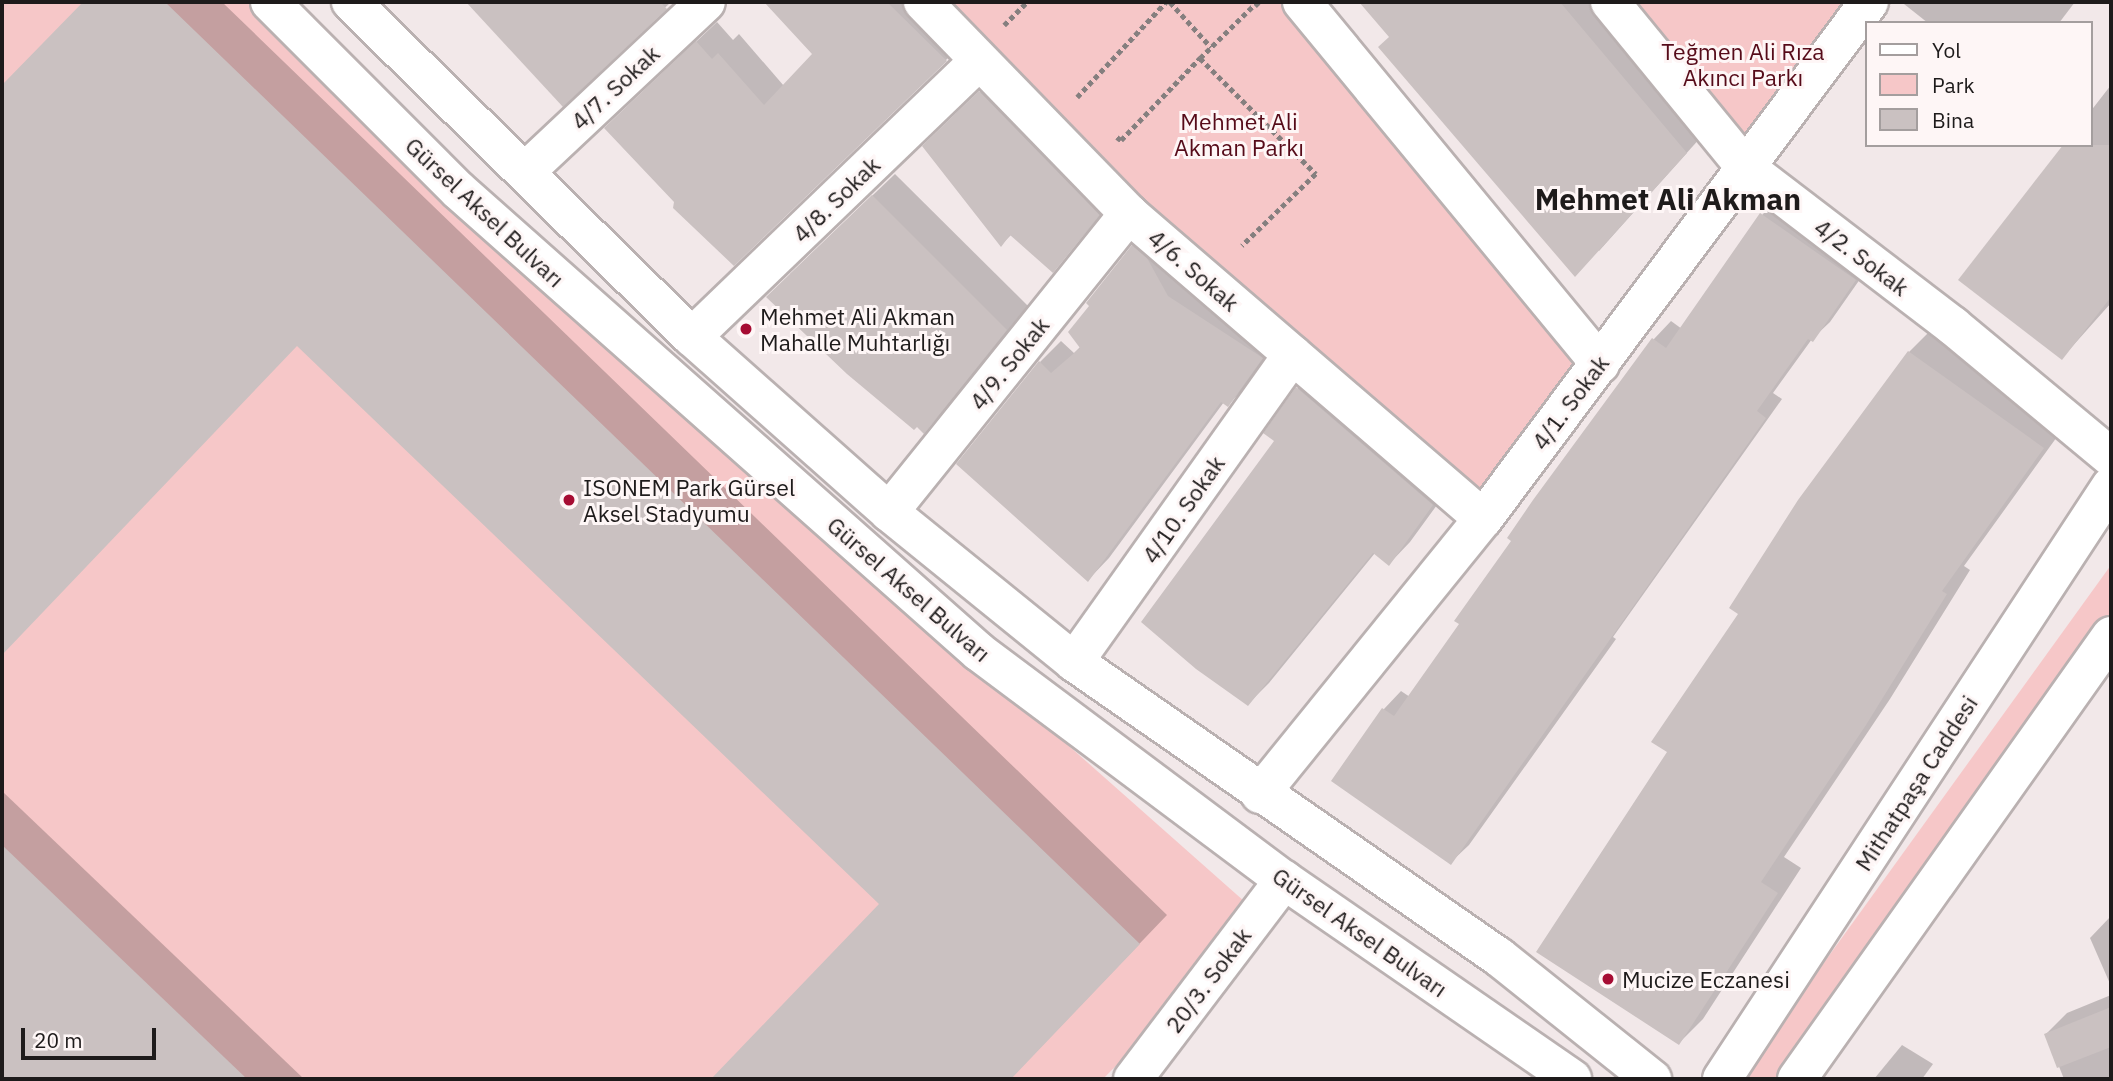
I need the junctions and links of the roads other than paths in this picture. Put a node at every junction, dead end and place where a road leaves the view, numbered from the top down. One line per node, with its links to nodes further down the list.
1 (270, 2): 22 (main road, Gürsel Aksel Bulvarı)
2 (351, 2): 10 (main road, Gürsel Aksel Bulvarı)
3 (706, 2): 10 (main road, 4/7. Sokak)
4 (923, 2): 8 (main road, 4/6. Sokak)
5 (1302, 2): 14 (main road)
6 (1610, 2): 9 (main road, 4/2. Sokak)
7 (1869, 2): 9 (main road, 4/1. Sokak)
8 (979, 61): 11 (main road, 4/6. Sokak); 12 (main road, 4/8. Sokak)
9 (1745, 167): 14 (main road, 4/1. Sokak); 15 (main road, 4/2. Sokak)
10 (525, 172): 12 (main road, Gürsel Aksel Bulvarı)
11 (1129, 214): 13 (main road, 4/6. Sokak); 17 (main road, 4/9. Sokak)
12 (692, 337): 17 (main road, Gürsel Aksel Bulvarı)
13 (1292, 355): 18 (main road, 4/6. Sokak); 20 (main road, 4/10. Sokak)
14 (1600, 364): 18 (main road, 4/1. Sokak)
15 (2111, 457)
16 (2111, 486): 26 (main road, Mithatpaşa Caddesi)
17 (888, 512): 20 (main road, Gürsel Aksel Bulvarı)
18 (1483, 519): 21 (main road, 4/1. Sokak)
19 (2111, 636): 27 (main road)
20 (1074, 662): 21 (main road, Gürsel Aksel Bulvarı)
21 (1260, 794): 22 (main road); 25 (main road, Gürsel Aksel Bulvarı)
22 (1284, 880): 23 (main road, 20/3. Sokak); 24 (main road, Gürsel Aksel Bulvarı)
23 (1133, 1079)
24 (1573, 1079)
25 (1652, 1079)
26 (1722, 1079)
27 (1797, 1079)

